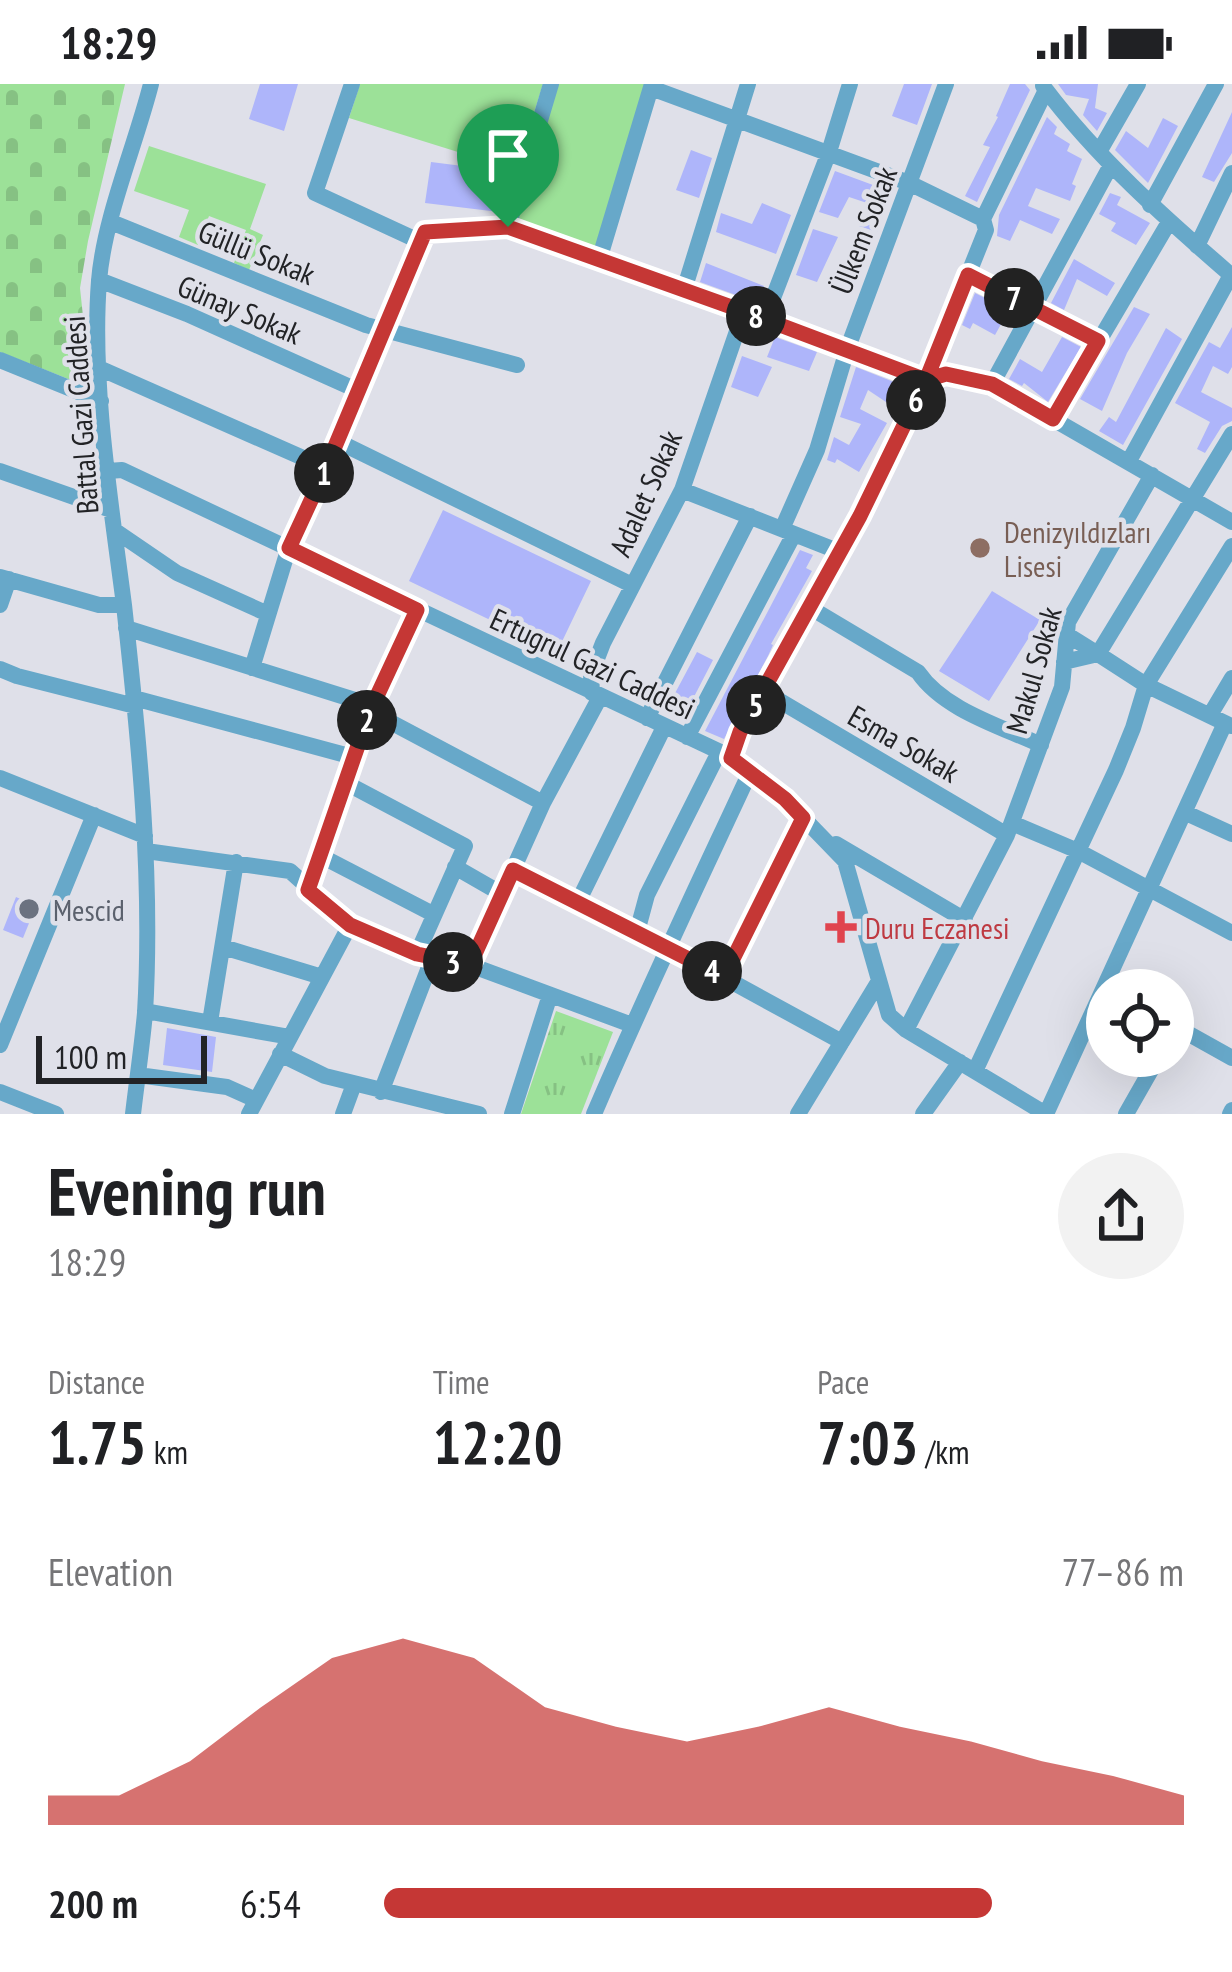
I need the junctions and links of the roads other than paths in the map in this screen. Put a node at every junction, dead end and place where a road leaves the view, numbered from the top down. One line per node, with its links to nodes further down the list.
1 (152, 84): 18 (street, Battal Gazi Caddesi)
2 (352, 84): 21 (street)
3 (550, 84): 20 (street)
4 (748, 84): 11 (street)
5 (850, 84): 12 (street)
6 (946, 84): 15 (street, Ülkem Sokak)
7 (1138, 84): 13 (street)
8 (1216, 84): 16 (street)
9 (651, 86): 11 (street); 23 (street)
10 (1044, 87): 13 (street); 17 (street)
11 (738, 119): 12 (street); 27 (street)
12 (829, 152): 15 (street); 30 (street)
13 (1105, 158): 16 (street); 28 (street)
14 (1232, 173): 22 (street)
15 (909, 183): 17 (street); 33 (street, Ülkem Sokak)
16 (1150, 205): 19 (street)
17 (983, 220): 24 (street)
18 (111, 222): 26 (street, Battal Gazi Caddesi); 31 (street, Güllü Sokak)
19 (1168, 222): 22 (street); 32 (street)
20 (508, 227): 21 (street); 23 (street)
21 (421, 242): 31 (street)
22 (1197, 246): 25 (street)
23 (599, 260): 27 (street)
24 (968, 275): 28 (street); 37 (street)
25 (1232, 275): 44 (street)
26 (99, 280): 36 (street, Battal Gazi Caddesi); 39 (street, Günay Sokak)
27 (684, 290): 29 (street)
28 (1032, 308): 32 (street); 38 (street)
29 (744, 311): 30 (street); 49 (street, Adalet Sokak)
30 (765, 319): 33 (street)
31 (384, 331): 35 (street, Güllü Sokak); 39 (street)
32 (1098, 341): 41 (street)
33 (847, 350): 37 (street); 55 (street, Ülkem Sokak)
34 (0, 360): 40 (street)
35 (518, 365)
36 (99, 368): 40 (street, Battal Gazi Caddesi); 45 (street)
37 (926, 380): 38 (street); 58 (street)
38 (992, 384): 41 (street)
39 (358, 391): 43 (street)
40 (101, 400): 47 (street, Battal Gazi Caddesi)
41 (1053, 419): 44 (street)
42 (1232, 434): 50 (street)
43 (338, 441): 45 (street); 60 (street)
44 (1129, 461): 48 (street)
45 (326, 468): 57 (street)
46 (0, 471): 51 (street)
47 (108, 471): 51 (street, Battal Gazi Caddesi); 57 (street, Ertugrul Gazi Caddesi)
48 (1152, 475): 50 (street); 67 (street, Makul Sokak)
49 (682, 490): 52 (street); 60 (street, Adalet Sokak)
50 (1194, 500): 53 (street); 68 (street)
51 (111, 510): 54 (street, Battal Gazi Caddesi)
52 (749, 516): 55 (street); 79 (street)
53 (1232, 522)
54 (114, 530): 62 (street, Battal Gazi Caddesi); 65 (street)
55 (788, 531): 58 (street); 80 (street, Ülkem Sokak)
56 (1232, 546): 73 (street)
57 (289, 548): 64 (street, Ertugrul Gazi Caddesi); 65 (street)
58 (840, 552): 63 (street)
59 (5, 578): 61 (street); 62 (street)
60 (632, 586): 75 (street, Adalet Sokak)
61 (0, 605)
62 (124, 605): 66 (street, Battal Gazi Caddesi)
63 (809, 607): 74 (street); 81 (street)
64 (417, 610): 75 (street, Ertugrul Gazi Caddesi); 77 (street)
65 (268, 614): 70 (street)
66 (126, 628): 70 (street); 76 (street, Battal Gazi Caddesi)
67 (1066, 634): 68 (street); 69 (street, Makul Sokak)
68 (1098, 654): 69 (street); 73 (street)
69 (1064, 662): 81 (street, Makul Sokak)
70 (252, 668): 77 (street)
71 (0, 669): 76 (street)
72 (1232, 678): 78 (street)
73 (1146, 685): 78 (street); 95 (street)
74 (764, 691): 82 (street); 91 (street, Esma Sokak)
75 (596, 695): 79 (street, Ertugrul Gazi Caddesi); 87 (street, Adalet Sokak)
76 (135, 702): 83 (street); 94 (street, Battal Gazi Caddesi)
77 (370, 711): 83 (street); 87 (street)
78 (1222, 722): 88 (street)
79 (656, 723): 80 (street, Ertugrul Gazi Caddesi); 103 (street)
80 (687, 737): 82 (street, Ertugrul Gazi Caddesi)
81 (1040, 745): 91 (street, Makul Sokak)
82 (725, 755): 84 (street, Ertugrul Gazi Caddesi); 107 (street)
83 (353, 757): 86 (street)
84 (750, 772): 90 (street, Ertugrul Gazi Caddesi); 110 (street)
85 (0, 778): 89 (street)
86 (344, 782): 96 (street); 98 (street)
87 (543, 803): 99 (street, Adalet Sokak)
88 (1186, 813): 93 (street); 100 (street)
89 (94, 815): 94 (street); 126 (street)
90 (803, 818): 92 (street, Ertugrul Gazi Caddesi); 115 (street)
91 (1009, 829): 95 (street, Esma Sokak); 105 (street, Makul Sokak)
92 (818, 833): 105 (street); 116 (street, Ertugrul Gazi Caddesi)
93 (1232, 834)
94 (146, 844): 97 (street); 118 (street, Battal Gazi Caddesi)
95 (1078, 850): 100 (street, Esma Sokak); 128 (street)
96 (321, 856): 101 (street); 104 (street)
97 (236, 862): 101 (street); 109 (street)
98 (455, 867): 102 (street); 104 (street)
99 (513, 870): 102 (street, Adalet Sokak); 103 (street)
100 (1150, 887): 108 (street, Esma Sokak); 113 (street)
101 (308, 890): 106 (street)
102 (502, 894): 112 (street, Adalet Sokak)
103 (578, 902): 107 (street)
104 (433, 914): 111 (street)
105 (965, 920): 121 (street, Makul Sokak)
106 (350, 925): 111 (street); 114 (street)
107 (637, 932): 110 (street)
108 (1232, 933)
109 (223, 947): 114 (street); 119 (street)
110 (670, 948): 115 (street); 120 (street)
111 (425, 956): 112 (street); 132 (street)
112 (470, 965): 117 (street)
113 (1115, 969)
114 (322, 977): 125 (street)
115 (724, 977): 124 (street)
116 (879, 981): 121 (street, Ertugrul Gazi Caddesi); 124 (street)
117 (550, 995): 120 (street); 140 (street)
118 (145, 1011): 119 (street); 129 (street, Battal Gazi Caddesi)
119 (210, 1022): 125 (street)
120 (632, 1025): 141 (street)
121 (906, 1030): 128 (street)
122 (1086, 1031): 144 (street)
123 (1194, 1038): 127 (street)
124 (842, 1042): 142 (street)
125 (285, 1045): 131 (street); 134 (street)
126 (0, 1046)
127 (1232, 1058)
128 (967, 1066): 135 (street); 143 (street)
129 (138, 1076): 134 (street); 137 (street, Battal Gazi Caddesi)
130 (1147, 1077): 145 (street)
131 (354, 1084): 132 (street); 138 (street)
132 (381, 1092): 139 (street)
133 (0, 1093): 136 (street)
134 (252, 1107)
135 (1020, 1107): 144 (street)
136 (56, 1114)
137 (133, 1114)
138 (343, 1114)
139 (479, 1114)
140 (512, 1114)
141 (594, 1114)
142 (797, 1114)
143 (922, 1114)
144 (1046, 1114)
145 (1126, 1114)

